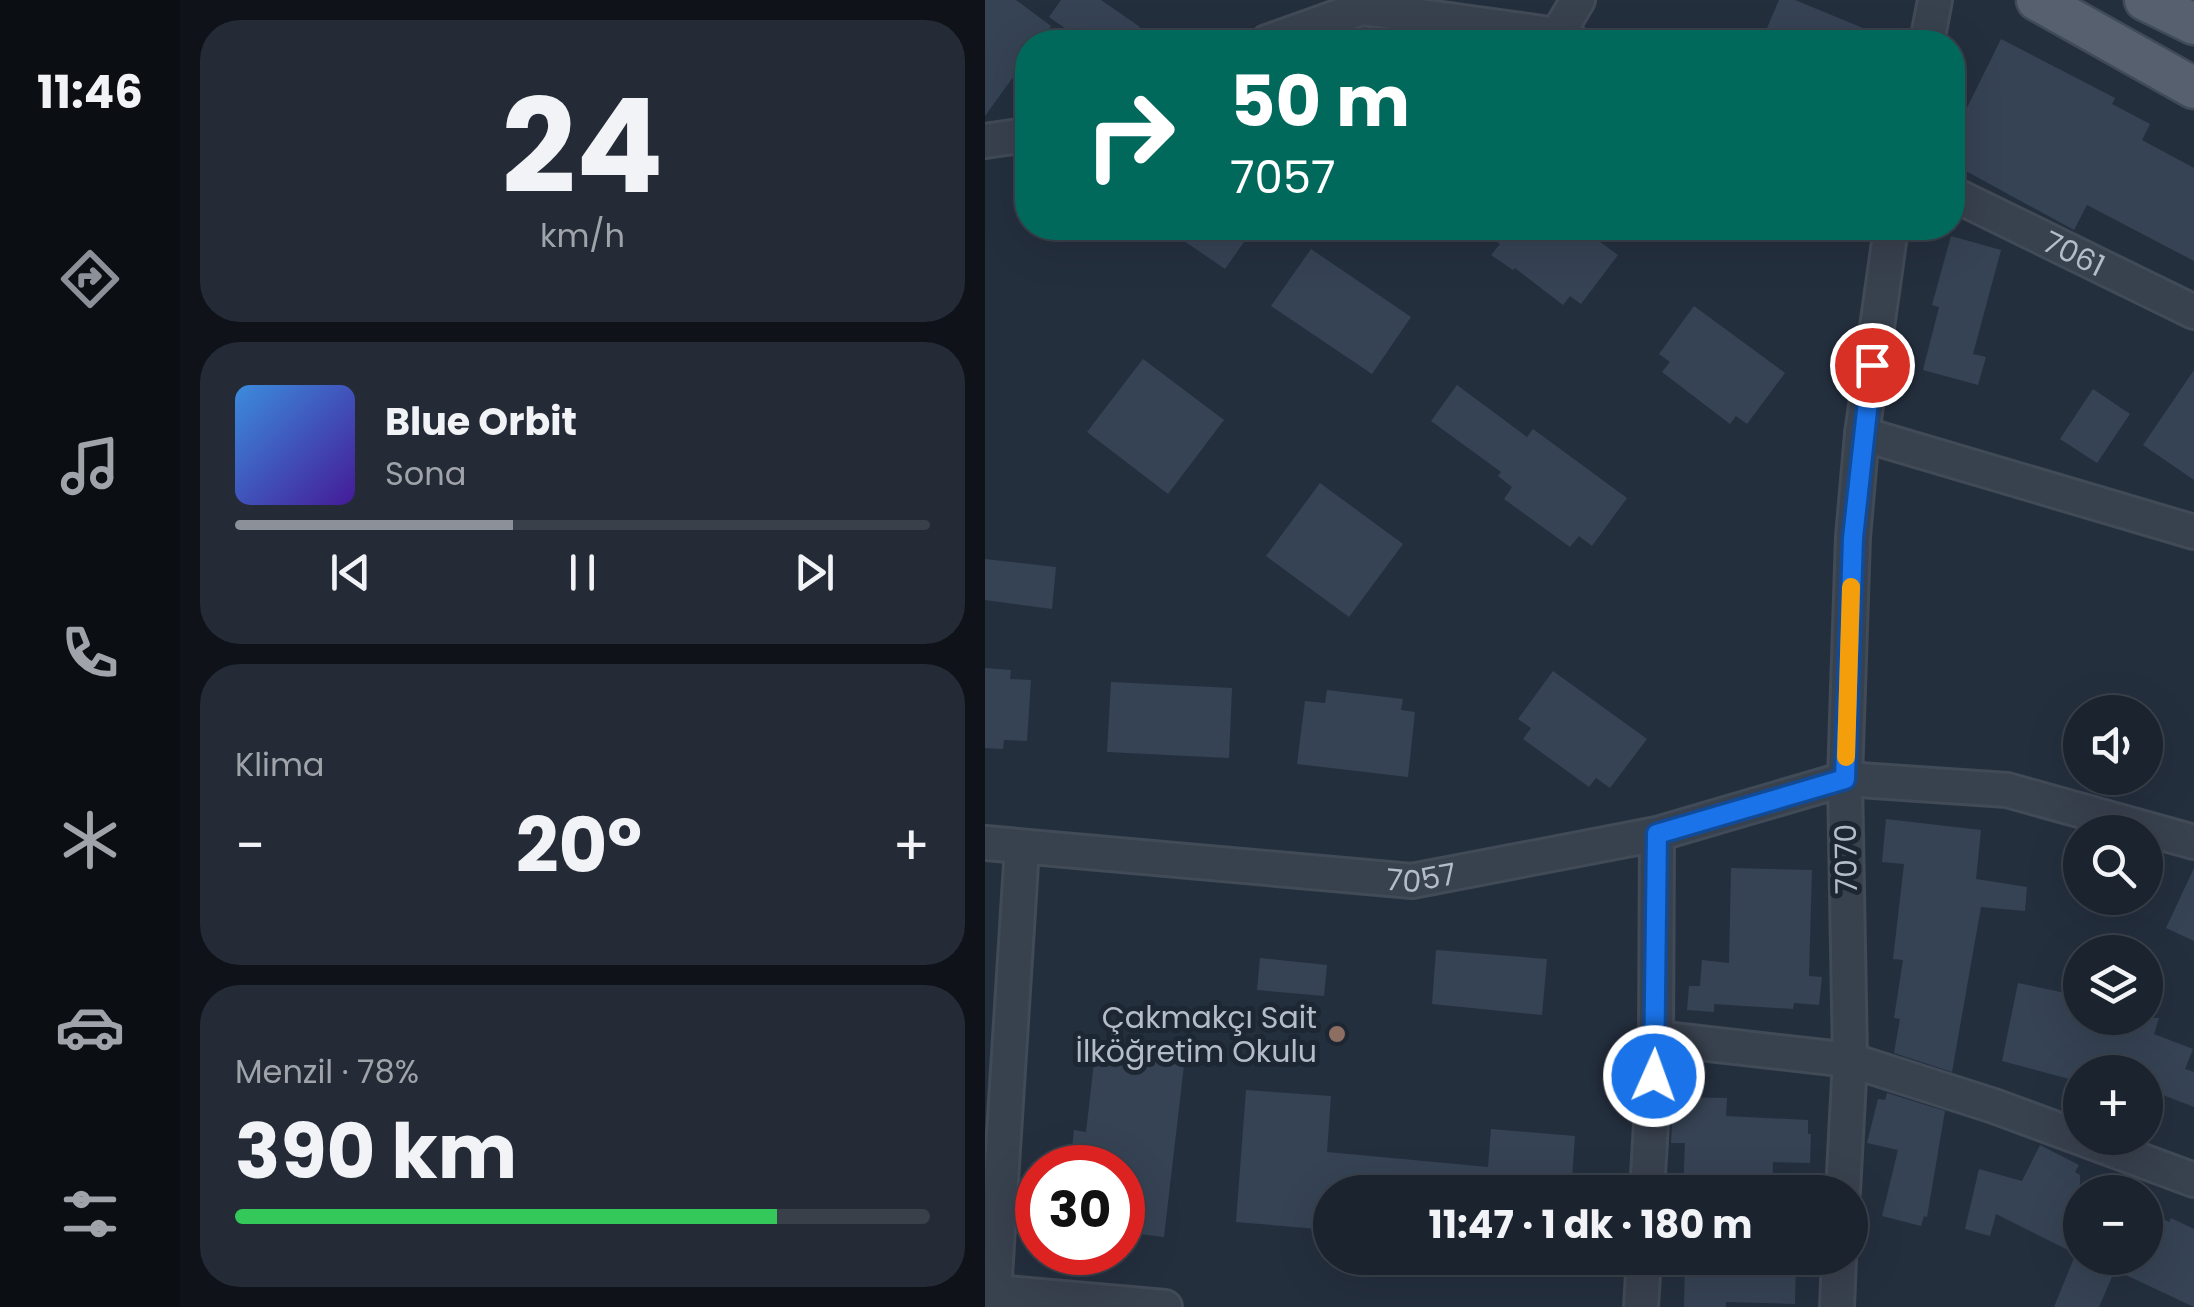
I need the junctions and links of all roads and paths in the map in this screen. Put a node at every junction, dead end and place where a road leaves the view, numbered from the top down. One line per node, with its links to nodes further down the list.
1 (1578, 0): 8 (street)
2 (1935, 0): 9 (street)
3 (2037, 0): 10 (main road)
4 (2145, 0): 5 (main road)
5 (2194, 24)
6 (1301, 30): 7 (street)
7 (1506, 30)
8 (1568, 30)
9 (1929, 30)
10 (2194, 88)
11 (1015, 137): 12 (street)
12 (985, 141)
13 (1965, 200): 15 (street, 7061)
14 (1889, 240): 16 (street, 7070)
15 (2194, 312)
16 (1862, 434): 17 (street); 18 (street, 7070)
17 (2194, 532)
18 (1845, 779): 19 (street, 7057); 20 (street); 24 (street, 7070)
19 (1657, 834): 22 (street, 7057); 23 (street)
20 (2194, 842)
21 (985, 843): 22 (street, 7057)
22 (1022, 848): 30 (street)
23 (1656, 1038): 24 (street); 25 (street)
24 (1850, 1060): 26 (street, 7070); 27 (street)
25 (1648, 1175)
26 (1844, 1175)
27 (2194, 1180)
28 (1643, 1275): 33 (street)
29 (1838, 1275): 34 (street)
30 (990, 1292): 31 (street)
31 (1121, 1305): 32 (street)
32 (1165, 1307)
33 (1641, 1307)
34 (1837, 1307)

